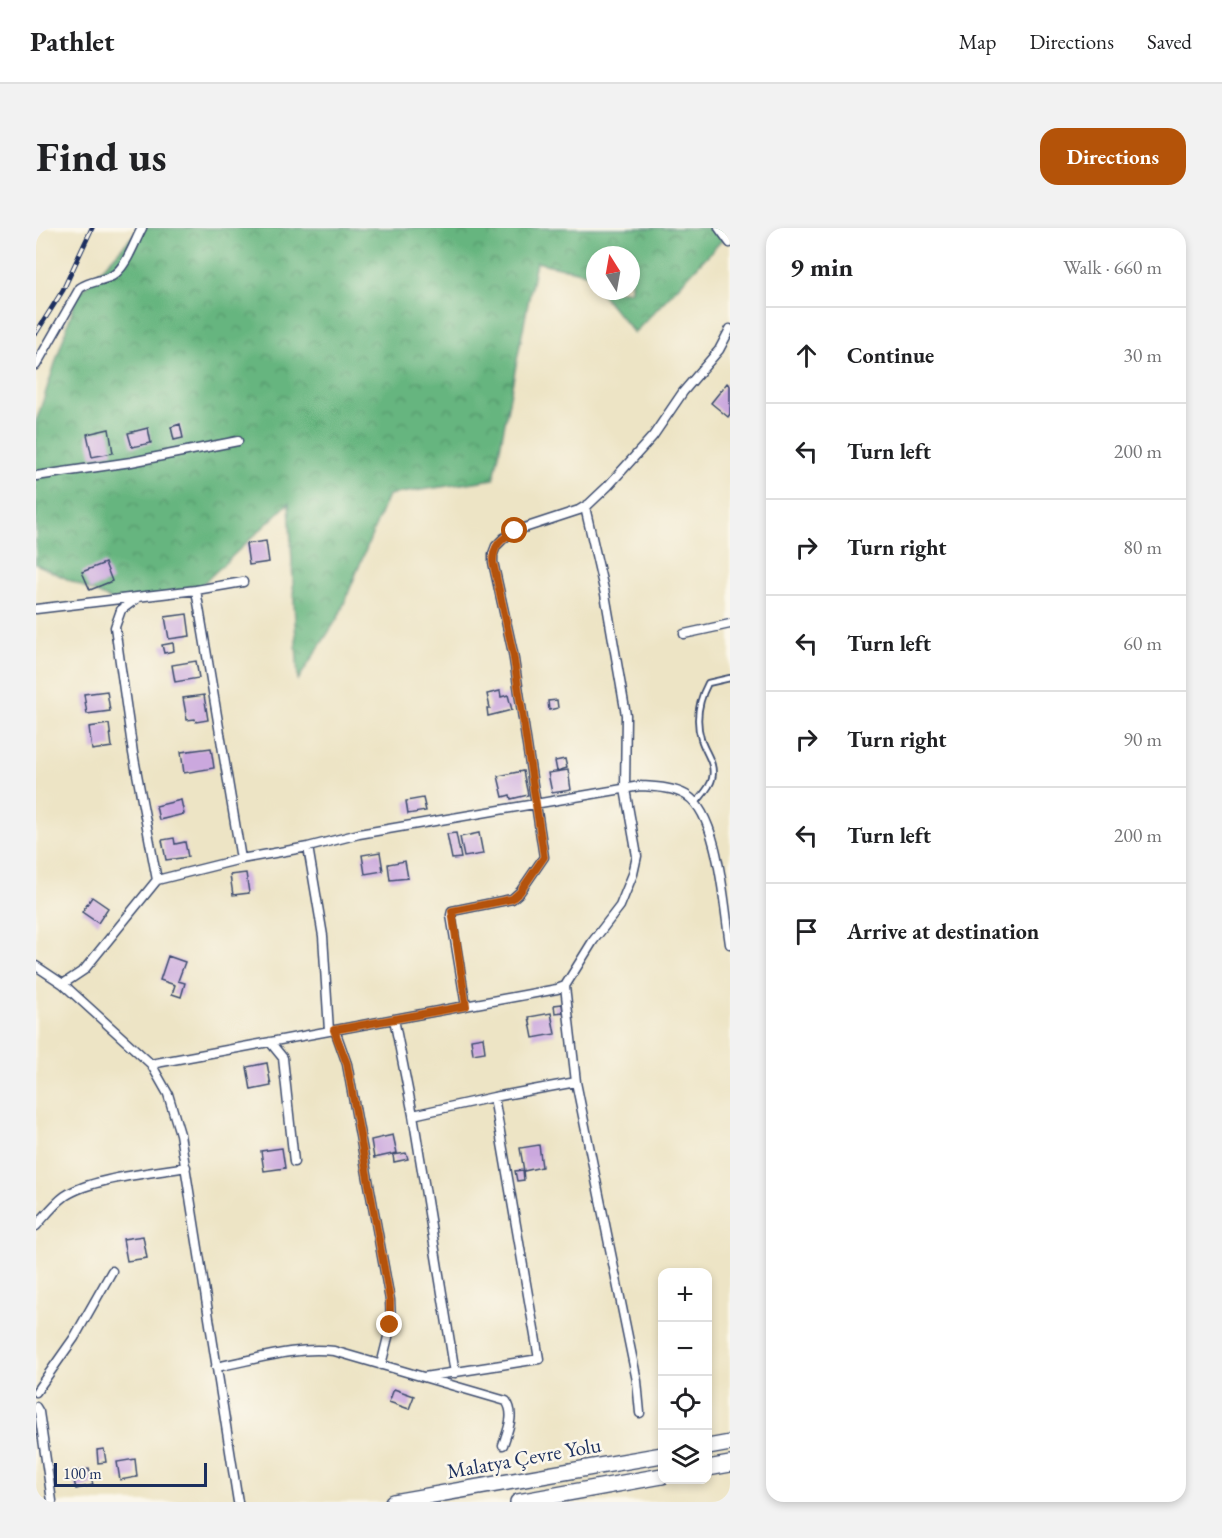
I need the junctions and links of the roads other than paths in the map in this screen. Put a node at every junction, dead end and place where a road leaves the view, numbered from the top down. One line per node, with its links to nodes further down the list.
1 (142, 228): 5 (street)
2 (719, 228): 3 (street)
3 (730, 243)
4 (730, 330): 8 (street)
5 (36, 365)
6 (238, 441): 7 (street)
7 (36, 476)
8 (585, 507): 16 (street); 18 (street)
9 (243, 582): 10 (street)
10 (196, 590): 11 (street); 20 (street)
11 (136, 598): 12 (street); 21 (street)
12 (36, 609)
13 (730, 624): 14 (street)
14 (684, 634)
15 (730, 678): 17 (lane)
16 (625, 789): 17 (street); 18 (street); 25 (street)
17 (696, 803): 22 (street)
18 (535, 804): 19 (street); 26 (street)
19 (308, 847): 20 (street); 28 (street)
20 (241, 859): 21 (street)
21 (157, 880): 24 (street)
22 (730, 944)
23 (36, 966): 24 (street)
24 (63, 984): 30 (street)
25 (565, 986): 26 (street); 31 (street)
26 (466, 1006): 27 (street)
27 (394, 1019): 28 (street); 33 (street)
28 (332, 1031): 29 (street); 38 (street)
29 (270, 1042): 30 (street); 34 (street)
30 (151, 1064): 35 (street)
31 (576, 1082): 32 (street); 44 (street)
32 (494, 1097): 33 (street); 40 (street)
33 (413, 1115): 40 (street)
34 (294, 1162)
35 (186, 1167): 36 (street); 39 (street)
36 (36, 1226)
37 (112, 1271): 42 (street)
38 (381, 1365): 39 (street); 41 (street)
39 (216, 1367): 52 (street)
40 (455, 1372): 41 (street)
41 (424, 1377): 46 (street)
42 (36, 1392)
43 (36, 1407): 53 (street)
44 (640, 1413)
45 (730, 1443): 47 (highway)
46 (503, 1446)
47 (712, 1446)
48 (658, 1456): 54 (highway, Malatya Çevre Yolu)
49 (730, 1464): 50 (highway)
50 (712, 1467)
51 (658, 1477): 55 (highway, Malatya Çevre Yolu)
52 (238, 1500)
53 (52, 1501)
54 (393, 1502)
55 (519, 1502)

